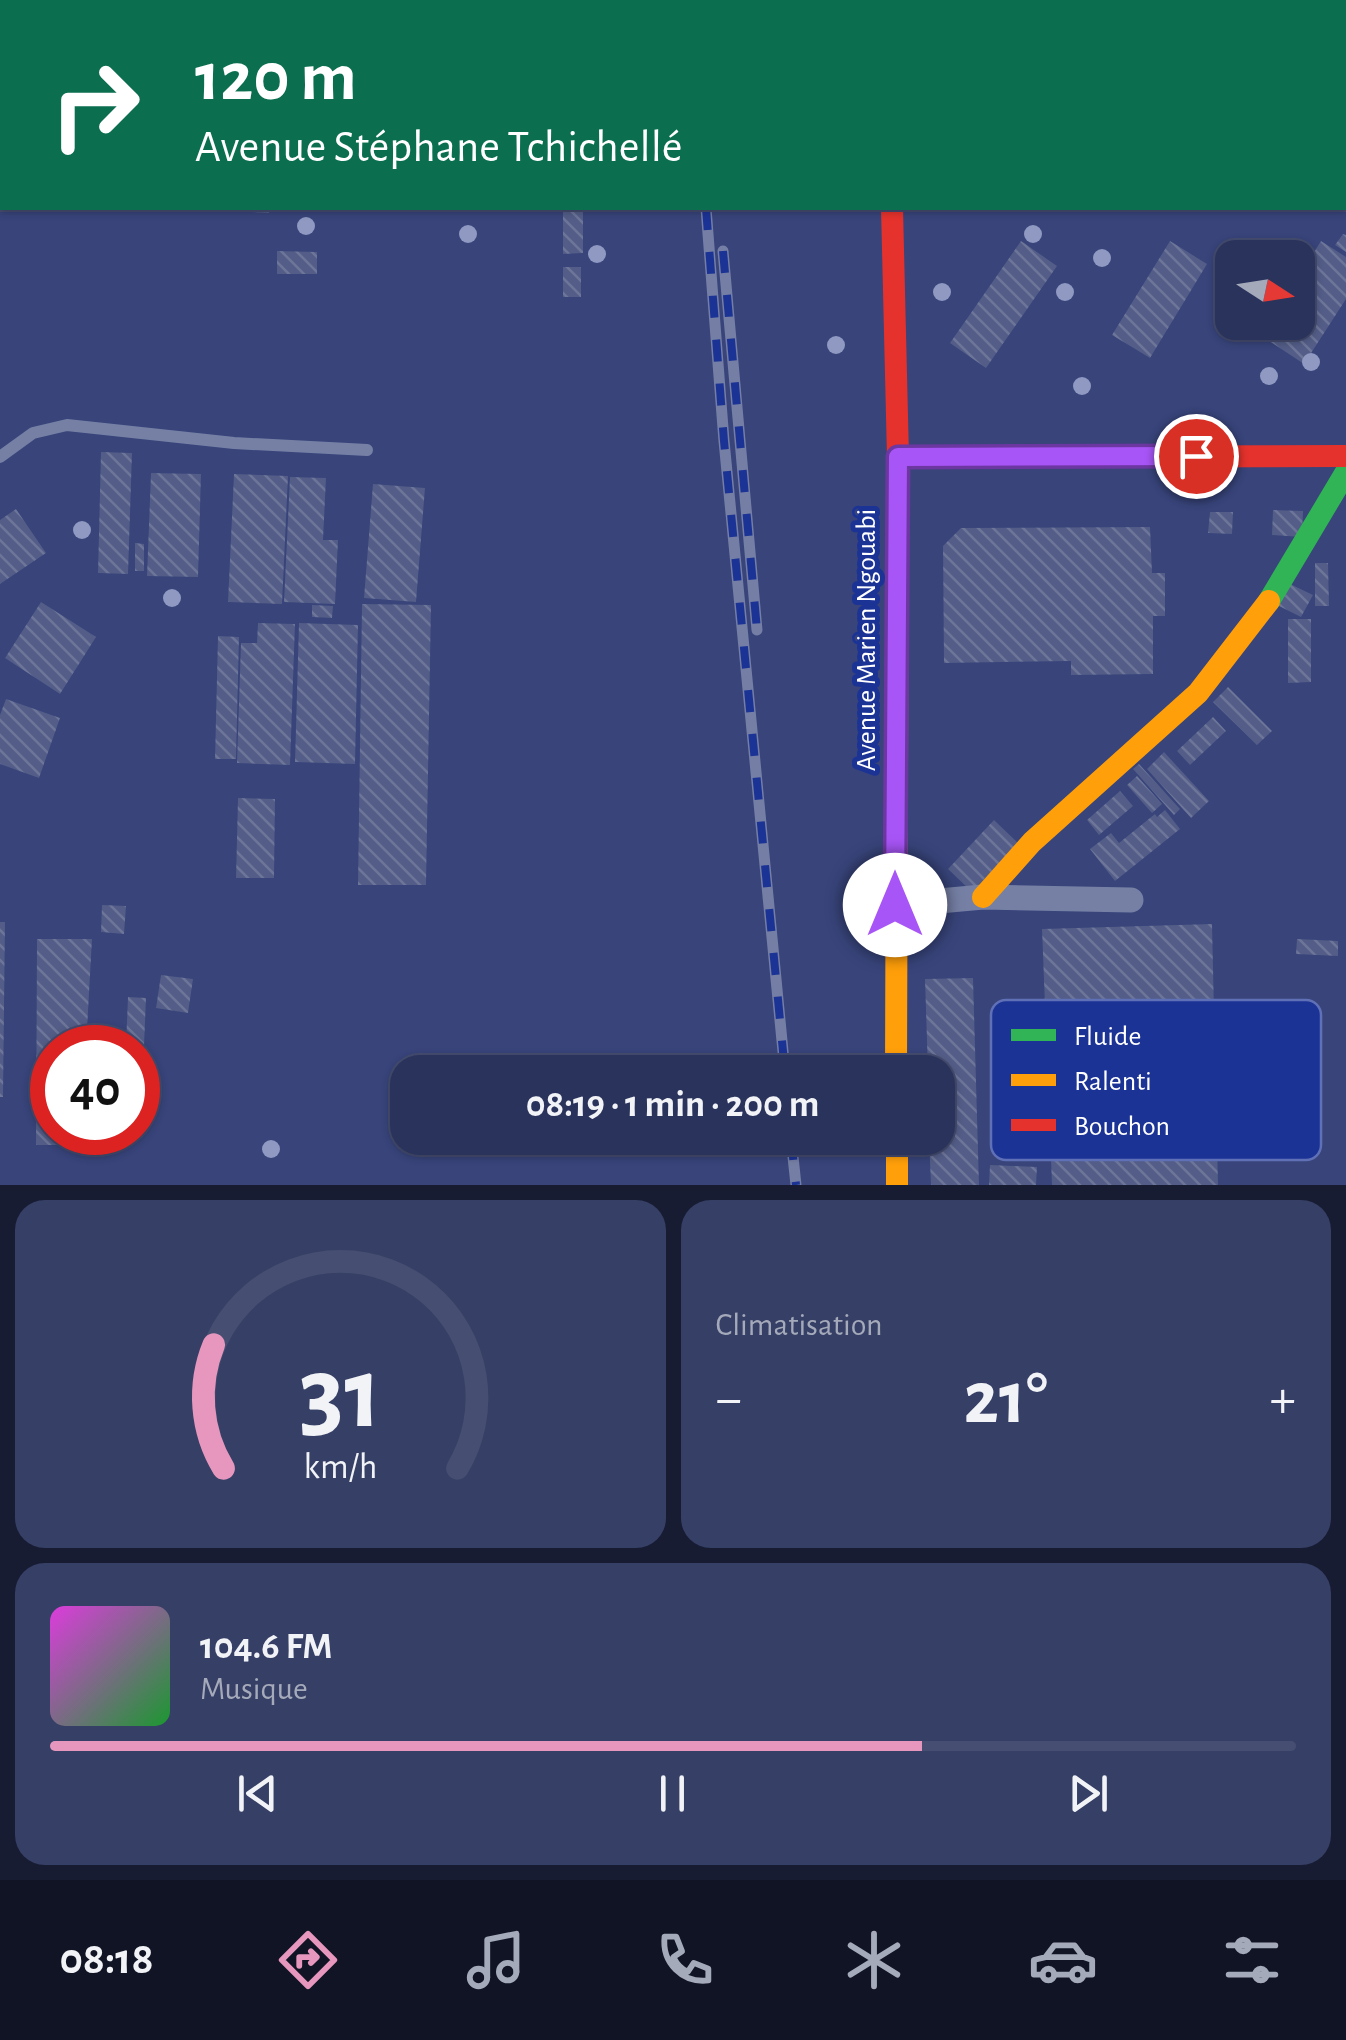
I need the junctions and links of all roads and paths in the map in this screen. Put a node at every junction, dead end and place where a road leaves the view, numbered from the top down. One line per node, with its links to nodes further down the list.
1 (892, 210): 5 (main road, Avenue Marien Ngouabi)
2 (367, 450): 4 (lane)
3 (1346, 456): 5 (main road)
4 (0, 457)
5 (898, 457): 9 (main road, Avenue Marien Ngouabi)
6 (1346, 472): 7 (main road)
7 (983, 897): 8 (street); 9 (street)
8 (1131, 900)
9 (895, 905): 10 (main road, Avenue Marien Ngouabi)
10 (896, 1055)
11 (897, 1155): 12 (main road)
12 (897, 1185)

